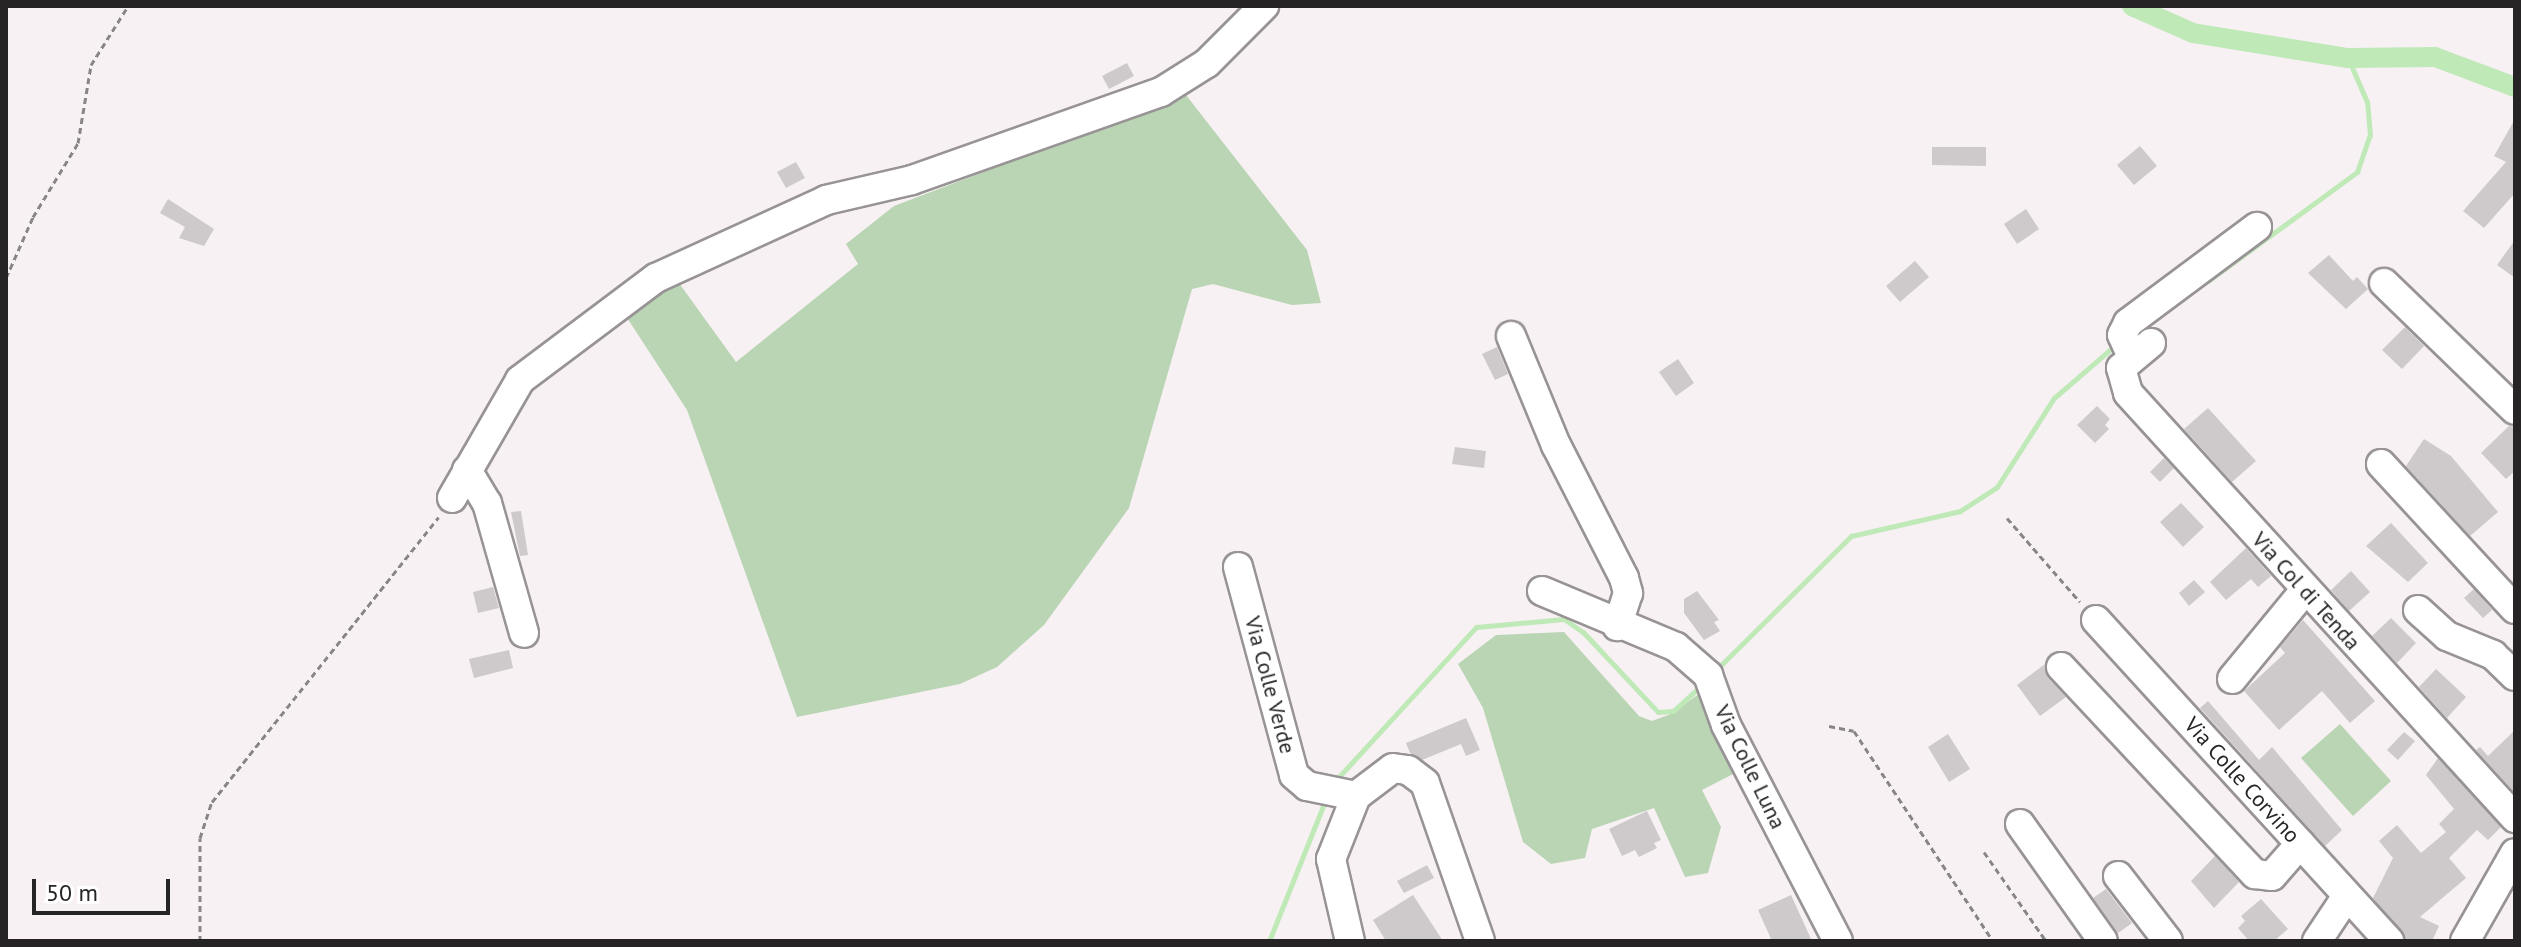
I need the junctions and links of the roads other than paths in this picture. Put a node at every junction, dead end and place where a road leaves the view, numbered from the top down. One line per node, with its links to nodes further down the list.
1 (1264, 6): 7 (street)
2 (2257, 227): 10 (street, Via Col di Tenda)
3 (2384, 283): 5 (street)
4 (1511, 336): 15 (street)
5 (2515, 410)
6 (2381, 464): 12 (street)
7 (467, 470): 8 (street); 16 (street)
8 (452, 498)
9 (1238, 567): 20 (street, Via Colle Verde)
10 (2305, 590): 19 (street); 21 (street, Via Col di Tenda)
11 (1542, 591): 15 (street, Via Colle Luna)
12 (2515, 609)
13 (2418, 610): 18 (street)
14 (2096, 620): 23 (street, Via Colle Corvino)
15 (1617, 626): 30 (street, Via Colle Luna)
16 (524, 633)
17 (2061, 667): 23 (street)
18 (2515, 676)
19 (2232, 679)
20 (1340, 791): 28 (street); 29 (street)
21 (2515, 818)
22 (2020, 824): 31 (street)
23 (2300, 844): 26 (street, Via Colle Corvino)
24 (2515, 853): 34 (street)
25 (2118, 876): 27 (street)
26 (2347, 896): 32 (street); 33 (street, Via Colle Corvino)
27 (2157, 936)
28 (1350, 941)
29 (1480, 941)
30 (1838, 941)
31 (2103, 941)
32 (2317, 941)
33 (2389, 941)
34 (2465, 941)

